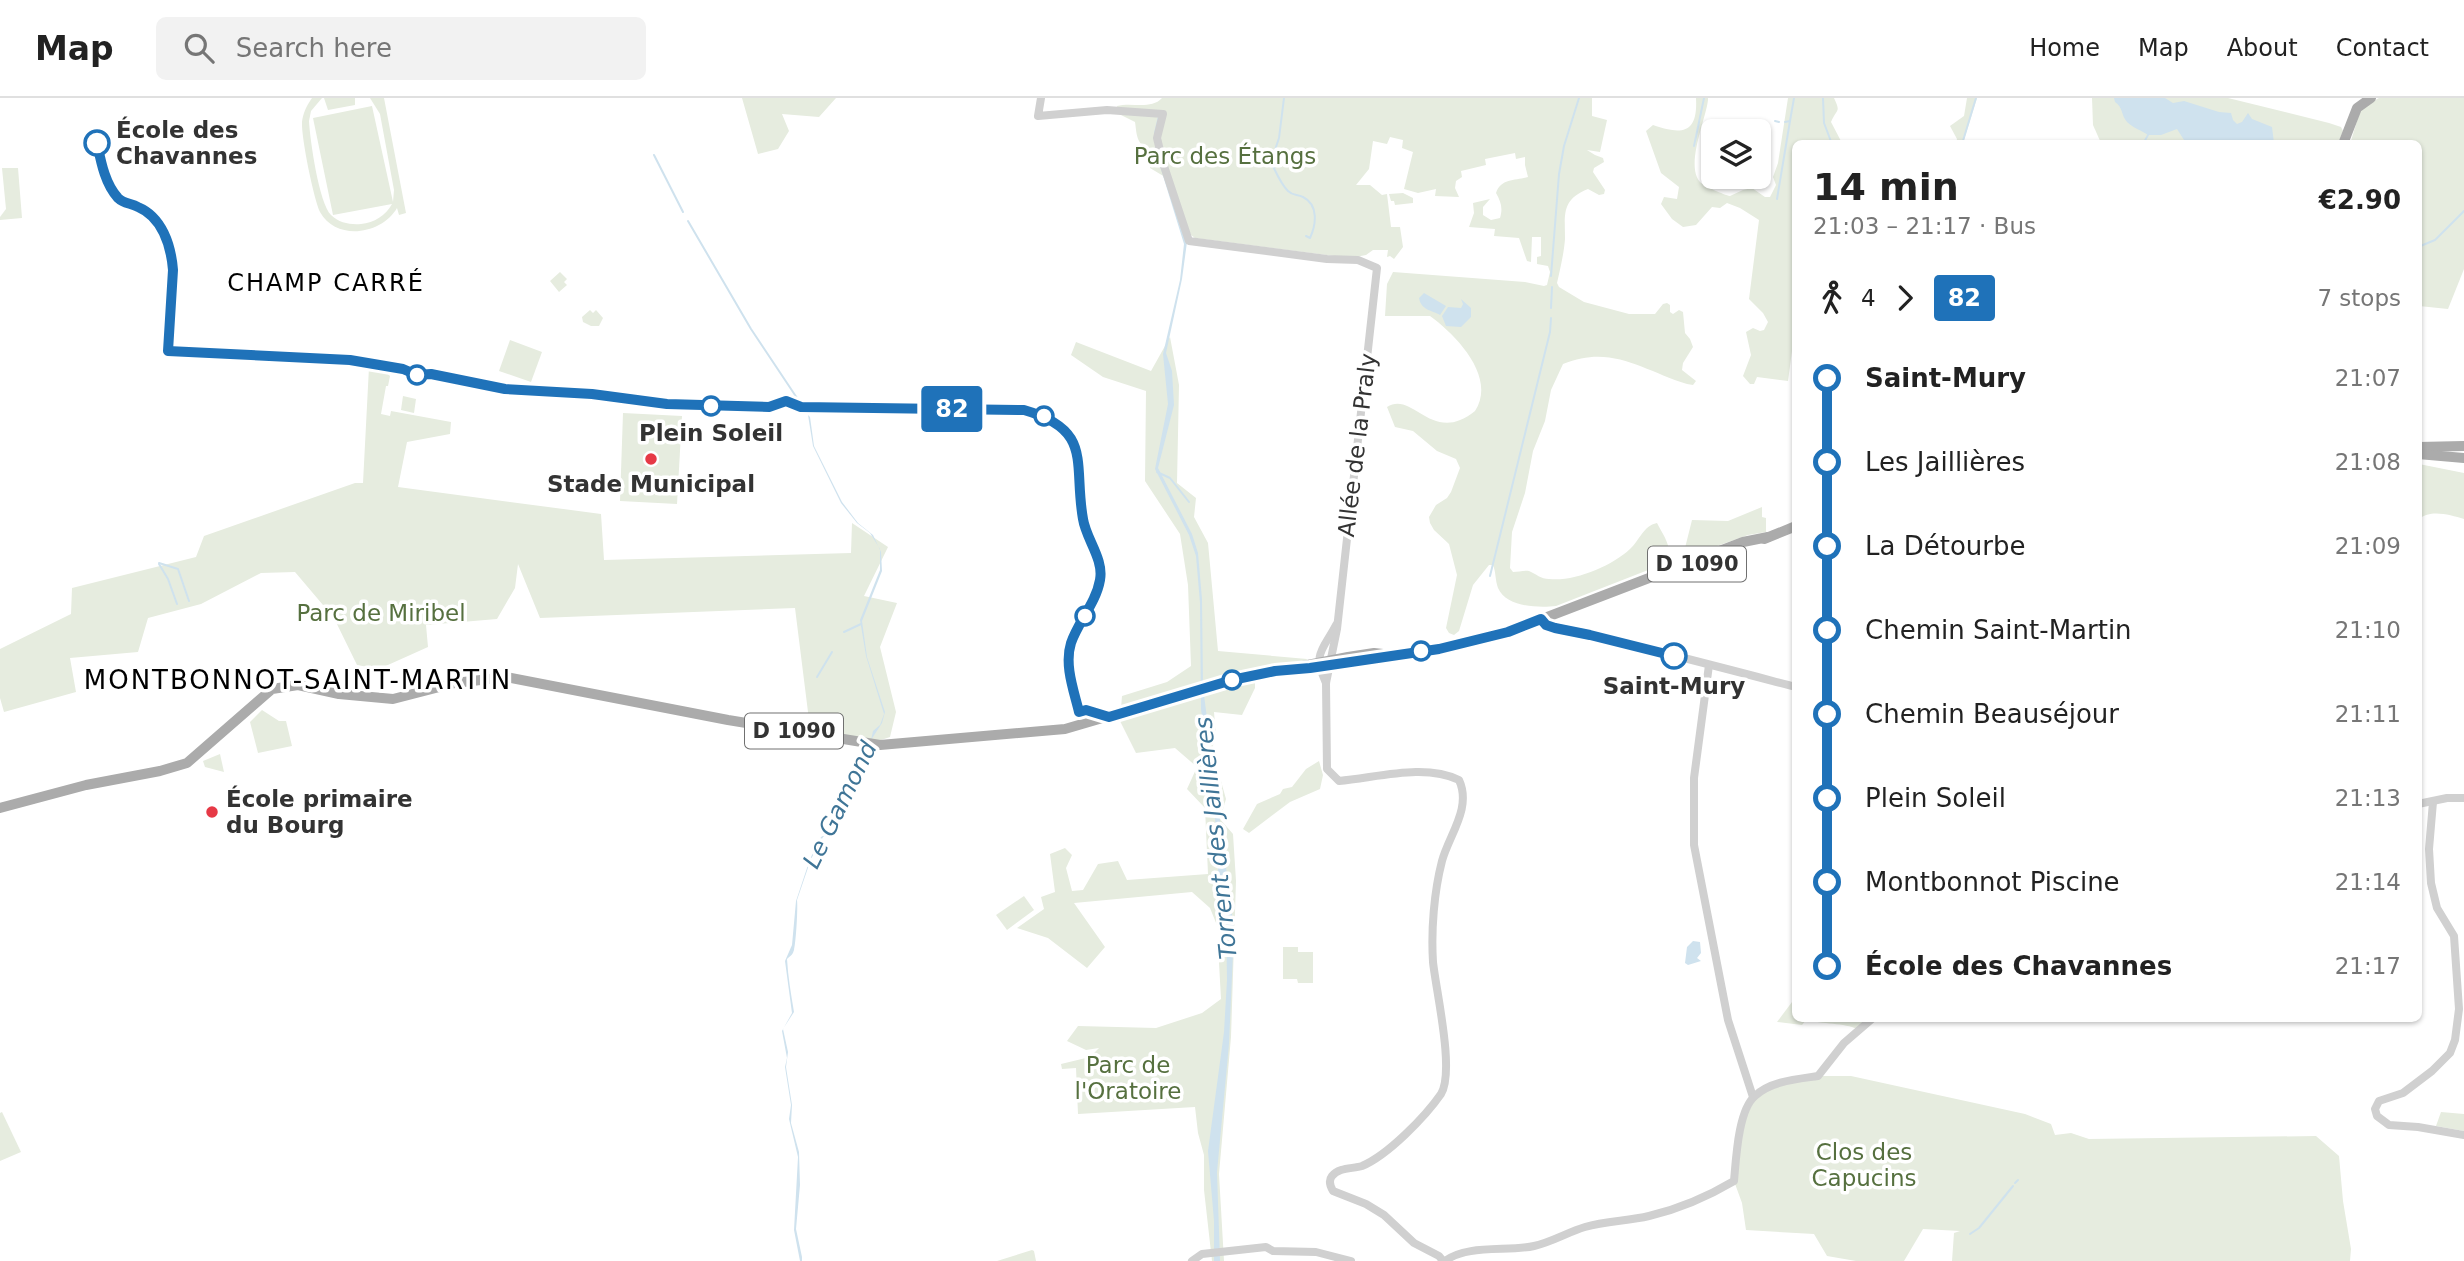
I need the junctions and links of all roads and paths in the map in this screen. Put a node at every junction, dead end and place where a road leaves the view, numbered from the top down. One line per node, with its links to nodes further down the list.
1 (1041, 98): 10 (street, Allée de la Praly)
2 (2371, 98): 3 (main road)
3 (2345, 140)
4 (2464, 446): 5 (main road)
5 (2422, 447)
6 (2422, 454): 7 (main road)
7 (2464, 457)
8 (1792, 528): 9 (main road, D 1090)
9 (1541, 619): 10 (main road, D 1090); 11 (street)
10 (1325, 664): 16 (main road, D 1090); 22 (street, Allée de la Praly)
11 (1709, 665): 12 (street); 18 (street)
12 (1792, 686)
13 (2464, 798): 14 (street)
14 (2432, 802): 15 (street); 19 (street)
15 (2422, 803)
16 (0, 808)
17 (1868, 1022): 18 (street)
18 (1753, 1097): 22 (street)
19 (2464, 1135)
20 (1192, 1261): 21 (street)
21 (1351, 1261)
22 (1444, 1261)

